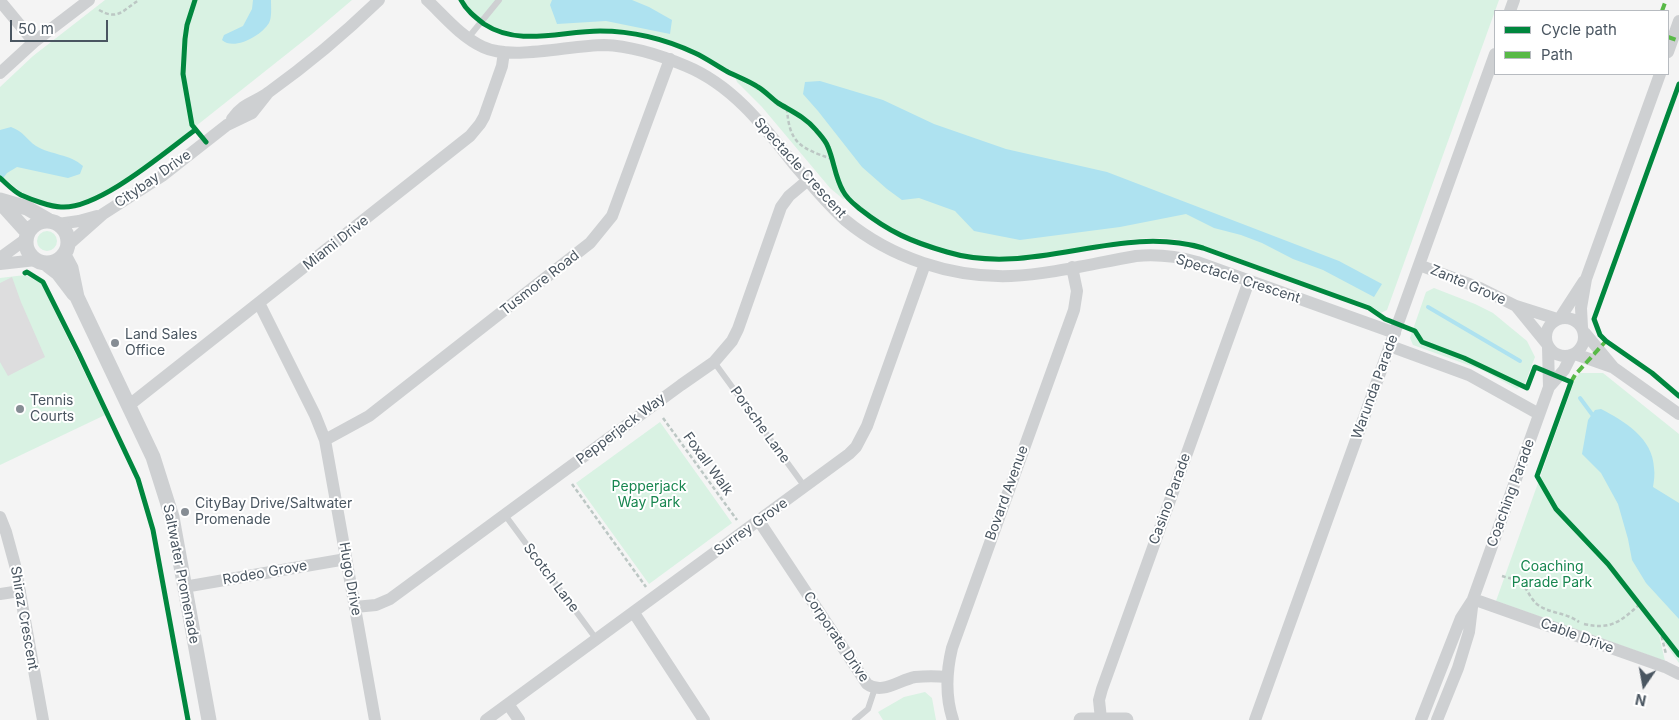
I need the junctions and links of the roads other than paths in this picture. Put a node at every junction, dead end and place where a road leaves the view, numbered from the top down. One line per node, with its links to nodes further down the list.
1 (89, 0): 8 (street)
2 (379, 0): 17 (street, Citybay Drive)
3 (427, 0): 7 (street, Spectacle Crescent)
4 (499, 0): 7 (lane)
5 (0, 1): 8 (street)
6 (1679, 21): 9 (street)
7 (468, 38): 10 (street, Spectacle Crescent)
8 (34, 42): 13 (street)
9 (1669, 49)
10 (504, 52): 12 (street, Spectacle Crescent); 30 (street, Miami Drive)
11 (1494, 57): 25 (street, Warunda Parade)
12 (670, 59): 15 (street, Spectacle Crescent); 44 (street, Tusmore Road)
13 (0, 73)
14 (1660, 75): 27 (street)
15 (808, 180): 24 (street, Spectacle Crescent); 38 (street, Pepperjack Way)
16 (0, 201): 18 (street); 19 (street)
17 (103, 214): 18 (street, Citybay Drive); 20 (street, Citybay Drive)
18 (53, 222): 19 (street); 20 (street)
19 (27, 236): 21 (street); 22 (street)
20 (66, 250): 22 (street); 29 (street, Saltwater Promenade)
21 (0, 258)
22 (41, 262): 23 (street); 29 (street, Saltwater Promenade)
23 (0, 264)
24 (925, 264): 26 (street, Spectacle Crescent); 45 (street, Surrey Grove)
25 (1419, 265): 31 (street, Zante Grove); 34 (street, Warunda Parade)
26 (1072, 267): 28 (street, Spectacle Crescent); 58 (street, Bovard Avenue)
27 (1586, 279): 32 (street); 33 (street)
28 (1249, 281): 34 (street, Spectacle Crescent); 61 (street, Casino Parade)
29 (77, 297): 41 (street, Saltwater Promenade)
30 (259, 303): 41 (street, Miami Drive); 44 (street, Hugo Drive)
31 (1516, 306): 32 (street, Zante Grove); 35 (street, Zante Grove)
32 (1558, 319): 33 (street); 35 (street)
33 (1584, 330): 37 (street); 39 (street)
34 (1395, 333): 36 (street, Warunda Parade)
35 (1548, 345): 37 (street); 40 (street, Coaching Parade)
36 (1390, 346): 42 (street); 72 (street, Warunda Parade)
37 (1573, 355): 39 (street); 40 (street, Coaching Parade)
38 (714, 362): 45 (lane, Porsche Lane); 46 (street, Pepperjack Way)
39 (1614, 368): 43 (street)
40 (1549, 387): 42 (street, Coaching Parade)
41 (128, 406): 50 (street, Saltwater Promenade)
42 (1539, 414): 53 (street, Coaching Parade)
43 (1679, 414)
44 (325, 440): 49 (street, Hugo Drive)
45 (805, 488): 48 (street, Surrey Grove)
46 (505, 516): 54 (street, Pepperjack Way); 56 (lane, Scotch Lane)
47 (0, 517): 51 (street, Shiraz Crescent)
48 (759, 521): 55 (street, Surrey Grove); 59 (street, Corporate Drive)
49 (346, 559): 50 (street, Rodeo Grove); 54 (street, Hugo Drive)
50 (184, 587): 63 (street, Saltwater Promenade)
51 (20, 592): 52 (street); 62 (street, Shiraz Crescent)
52 (0, 594)
53 (1474, 599): 57 (street, Cable Drive); 73 (street, Coaching Parade); 74 (street, Coaching Parade)
54 (355, 607): 64 (street, Hugo Drive)
55 (634, 613): 56 (street, Surrey Grove); 67 (street)
56 (597, 640): 60 (street, Surrey Grove)
57 (1679, 674)
58 (947, 676): 59 (street, Corporate Drive); 69 (street, Bovard Avenue)
59 (875, 688): 68 (lane)
60 (508, 704): 65 (street, Surrey Grove); 66 (street)
61 (1101, 719): 70 (street); 71 (street)
62 (43, 720)
63 (209, 720)
64 (375, 720)
65 (486, 720)
66 (519, 720)
67 (704, 720)
68 (855, 720)
69 (953, 720)
70 (1081, 720)
71 (1126, 720)
72 (1255, 720)
73 (1421, 720)
74 (1437, 720)

